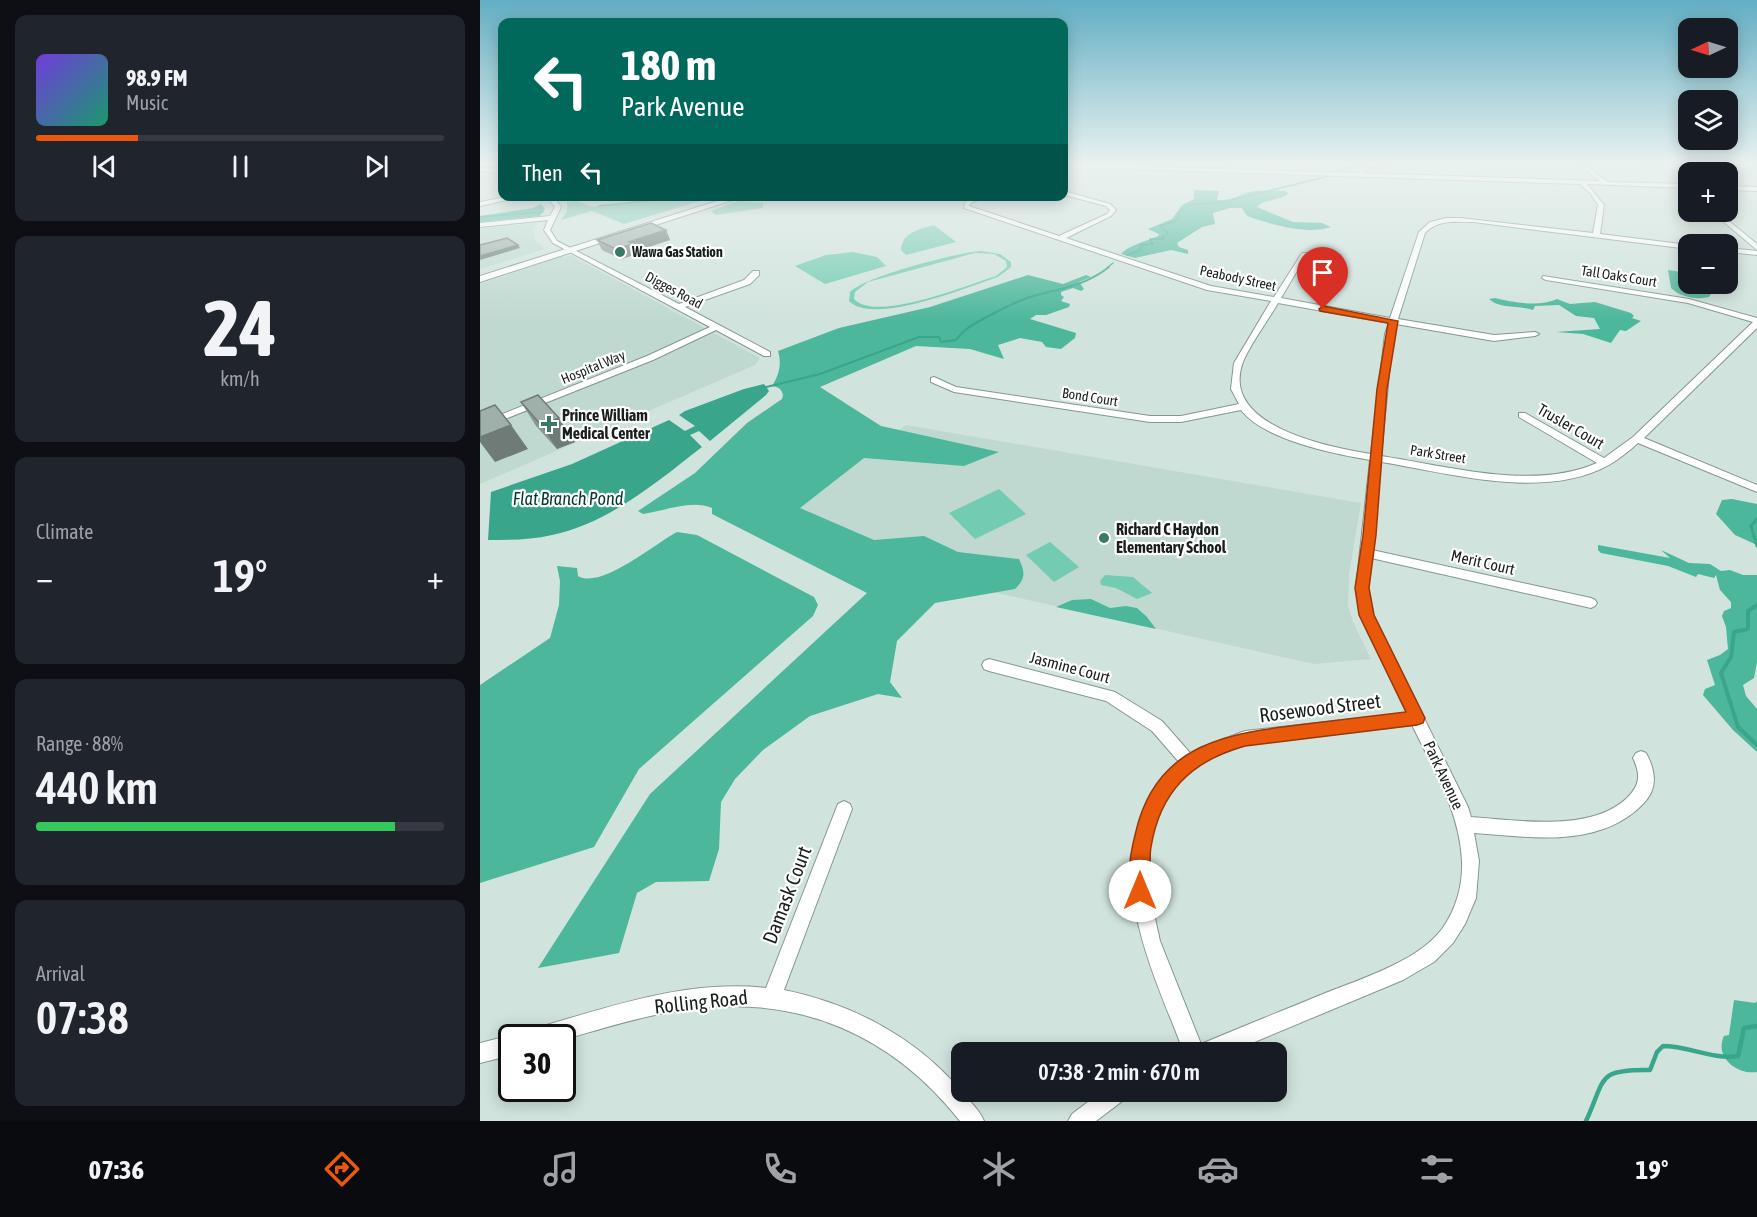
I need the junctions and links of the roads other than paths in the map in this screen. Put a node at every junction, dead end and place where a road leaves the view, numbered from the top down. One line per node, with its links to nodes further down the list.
1 (667, 216): 13 (main road)
2 (676, 216): 13 (main road)
3 (994, 216): 10 (street, Peabody Street)
4 (1104, 216): 10 (street)
5 (1598, 216): 9 (street)
6 (553, 218): 8 (street); 13 (street, Digges Road)
7 (1727, 222): 12 (street)
8 (480, 225)
9 (1596, 235): 11 (street, Park Avenue); 23 (street, Park Avenue)
10 (1058, 238): 21 (street, Peabody Street)
11 (1678, 246)
12 (1757, 248)
13 (568, 249): 18 (main road); 20 (main road); 22 (street, Digges Road)
14 (1738, 251): 15 (street)
15 (1757, 253)
16 (1304, 254): 21 (street)
17 (756, 273): 22 (street)
18 (480, 274)
19 (1546, 278): 24 (street, Tall Oaks Court)
20 (480, 279)
21 (1276, 300): 23 (street, Peabody Street); 29 (street)
22 (678, 307): 25 (street, Digges Road)
23 (1393, 321): 26 (street, Peabody Street); 33 (street, Park Avenue)
24 (1757, 322): 32 (street, Park Street)
25 (715, 327): 27 (street, Digges Road); 31 (street, Hospital Way)
26 (1535, 334)
27 (767, 354)
28 (934, 380): 29 (street, Bond Court)
29 (1245, 406): 33 (street, Park Street)
30 (1522, 415): 34 (street, Trusler Court)
31 (480, 426)
32 (1637, 439): 34 (street, Park Street); 35 (street)
33 (1376, 458): 34 (street, Park Street); 36 (street, Park Avenue)
34 (1605, 463)
35 (1757, 489)
36 (1367, 552): 37 (street, Merit Court); 39 (street, Park Avenue)
37 (1592, 603)
38 (989, 665): 41 (street, Jasmine Court)
39 (1417, 718): 41 (street, Rosewood Street); 43 (street, Park Avenue)
40 (1641, 758): 43 (street)
41 (1189, 762): 46 (street, Rosewood Street)
42 (844, 809): 44 (street, Damask Court)
43 (1466, 825): 47 (street, Park Avenue)
44 (772, 997): 45 (street, Rolling Road); 51 (street, Rolling Road)
45 (576, 1027)
46 (1190, 1042)
47 (1230, 1042)
48 (498, 1048): 49 (street)
49 (480, 1053)
50 (1105, 1102): 52 (street)
51 (973, 1121)
52 (1079, 1121)

